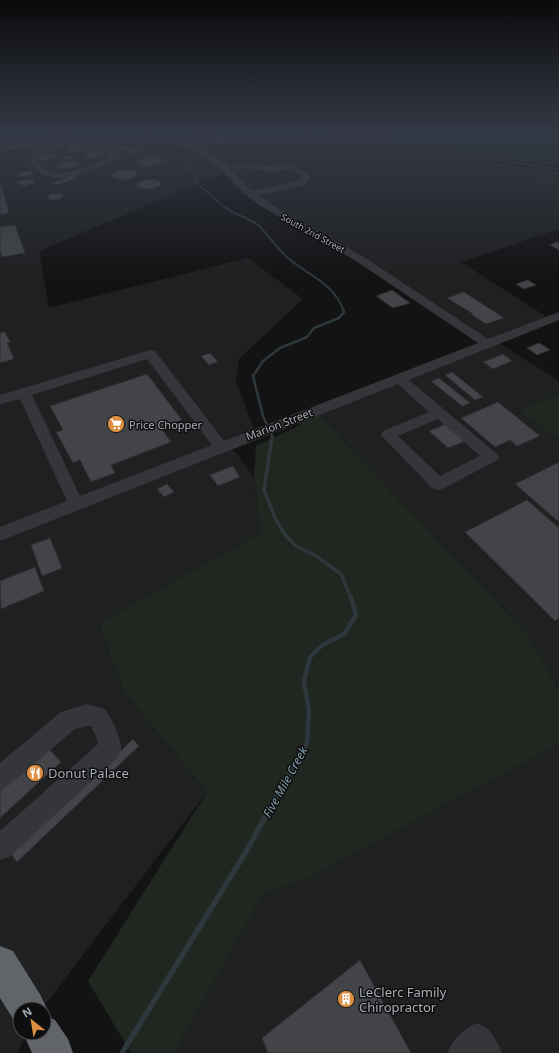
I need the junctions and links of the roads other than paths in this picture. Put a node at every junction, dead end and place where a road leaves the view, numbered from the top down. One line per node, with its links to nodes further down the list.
1 (240, 180): 3 (street, South 2nd Street)
2 (306, 180): 3 (street)
3 (251, 194): 5 (street, South 2nd Street)
4 (559, 316): 5 (street, Marion Street)
5 (487, 344): 6 (street, Marion Street)
6 (399, 378): 9 (street); 10 (street, Marion Street)
7 (24, 393): 8 (street); 10 (street); 11 (street)
8 (0, 400)
9 (439, 413): 9 (street)
10 (221, 447): 11 (street, Marion Street)
11 (76, 504): 12 (street, Marion Street)
12 (0, 534)
13 (0, 778): 14 (street)
14 (0, 848)
15 (0, 964): 16 (highway)
16 (23, 1001)
17 (47, 1041): 18 (highway)
18 (54, 1053)
19 (462, 1053): 20 (street)
20 (487, 1053)

